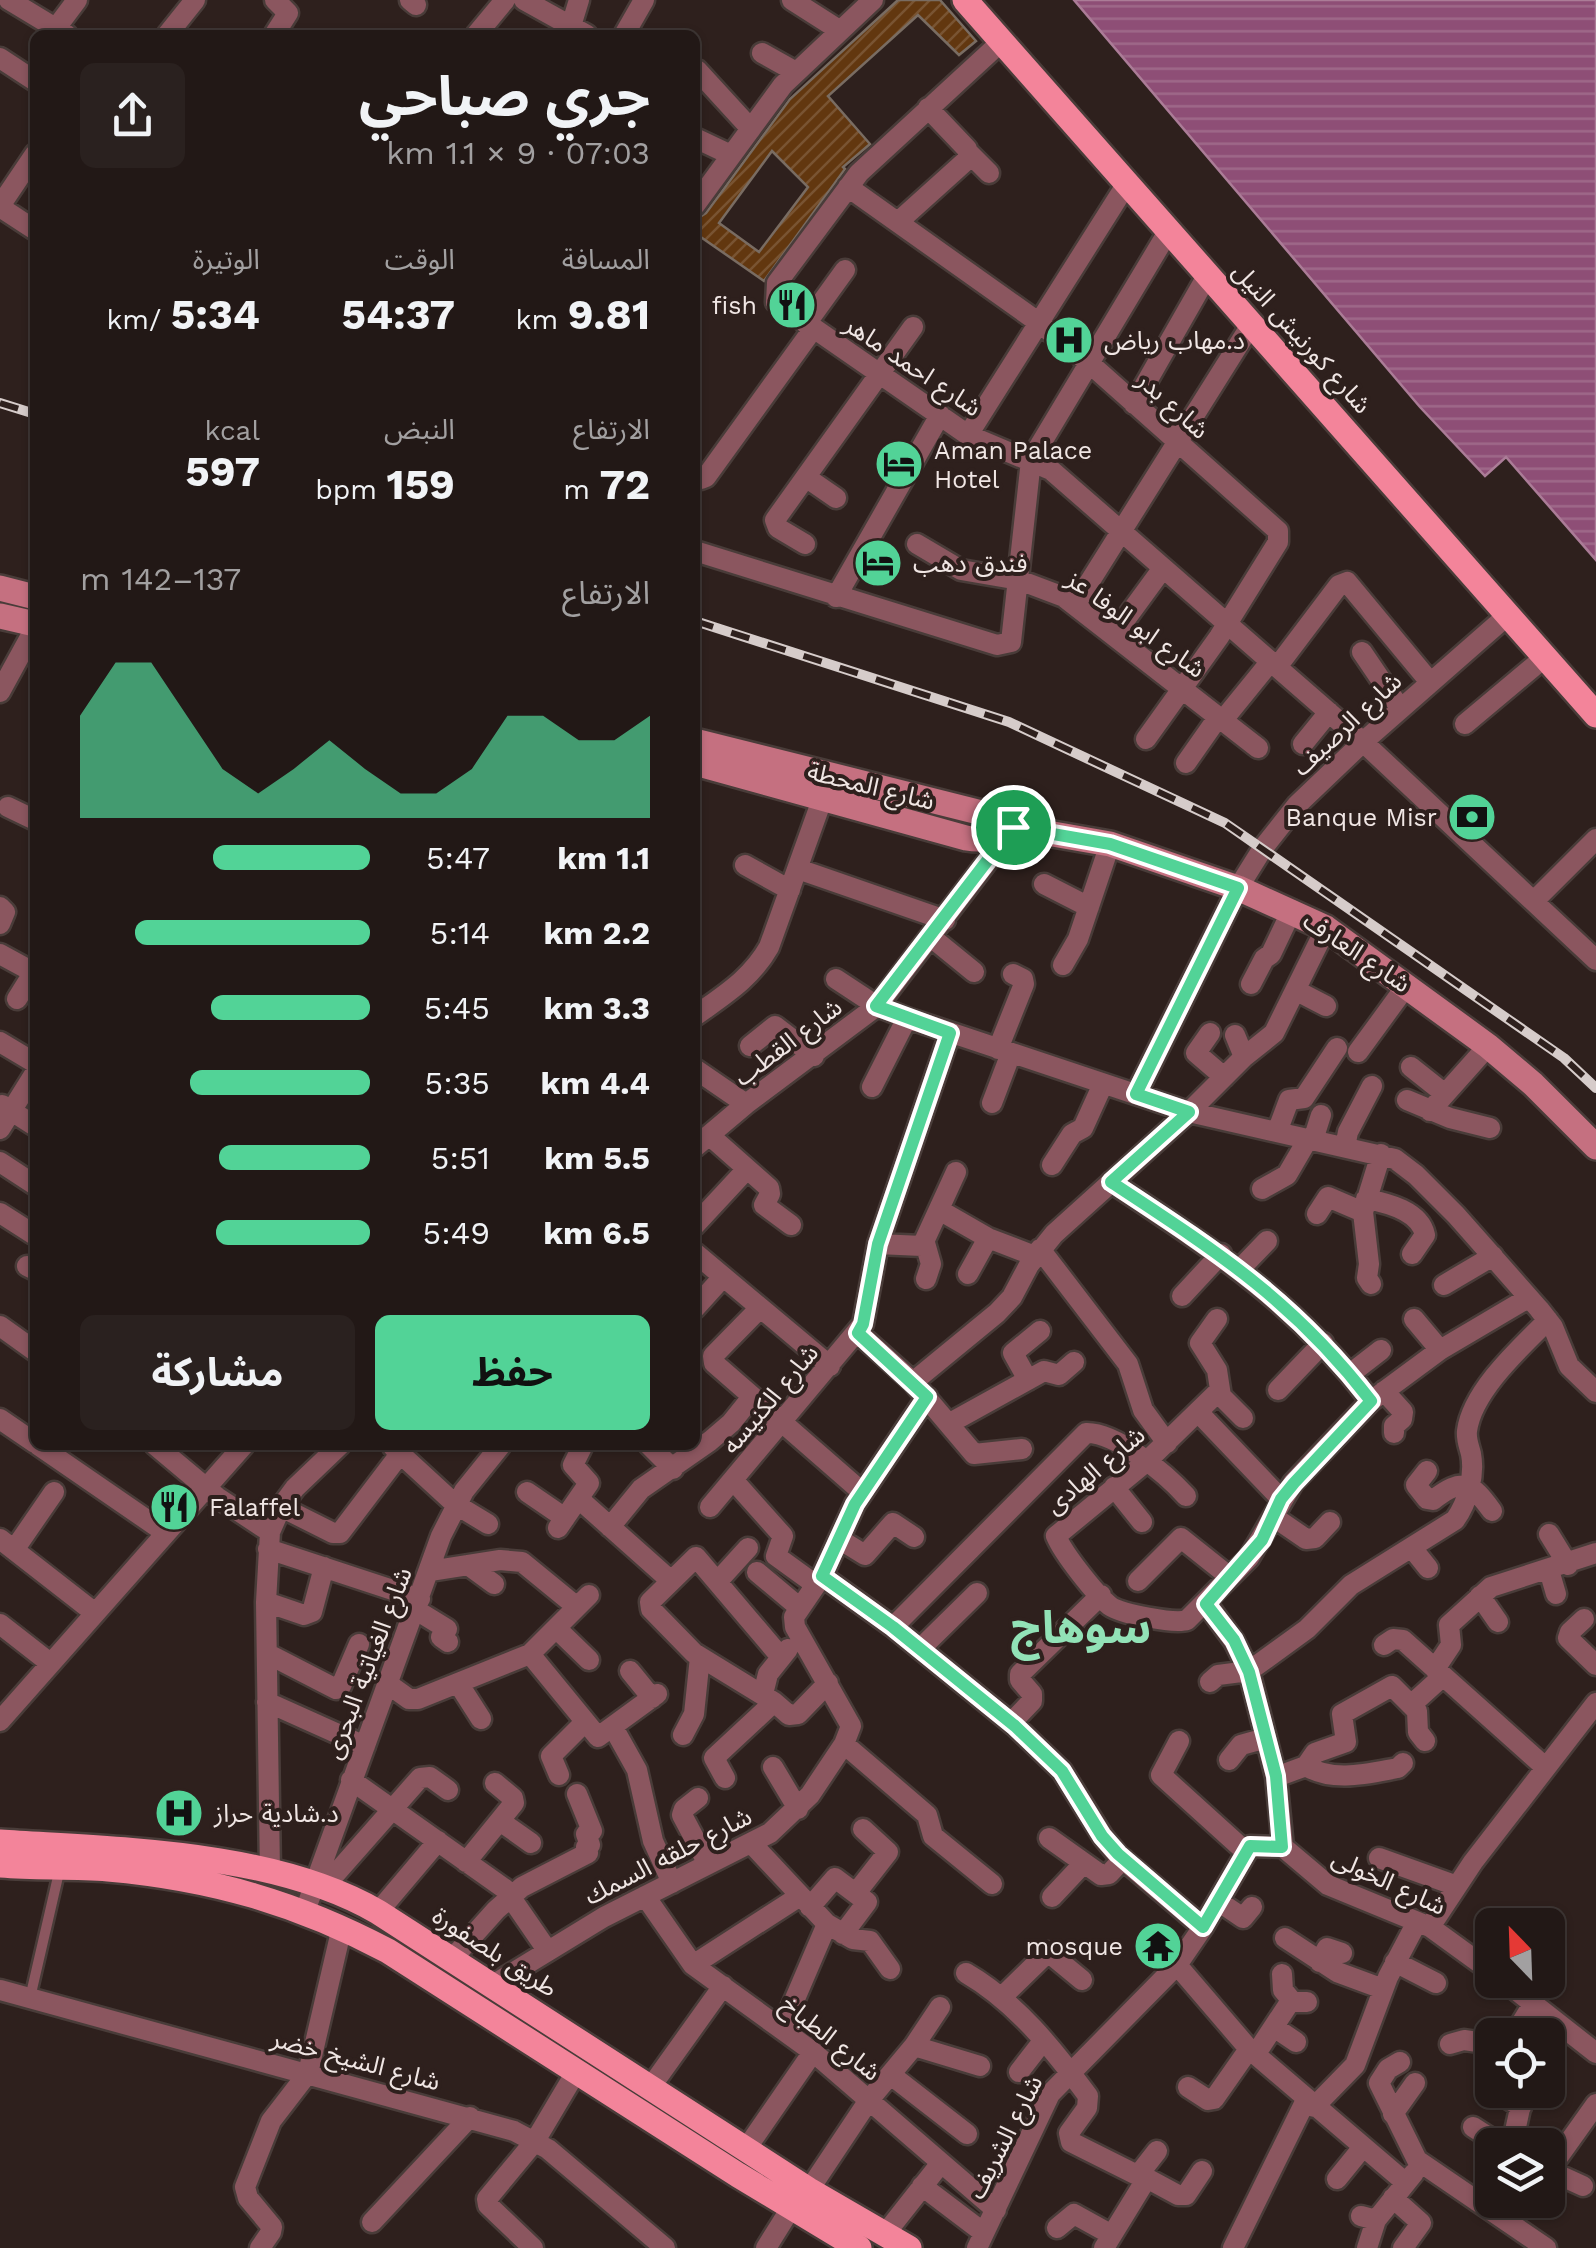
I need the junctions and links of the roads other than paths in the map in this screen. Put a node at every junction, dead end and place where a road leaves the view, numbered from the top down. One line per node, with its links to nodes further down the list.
1 (9, 0): 13 (street)
2 (77, 0): 14 (street)
3 (195, 0): 15 (street)
4 (275, 0): 16 (street)
5 (505, 0): 17 (street)
6 (524, 0): 18 (street)
7 (579, 0): 19 (street)
8 (644, 0): 20 (street)
9 (792, 0): 21 (street)
10 (965, 0): 22 (main road, شارع كورنيش النيل)
11 (986, 0): 80 (main road, شارع كورنيش النيل)
12 (870, 1): 21 (street)
13 (58, 30)
14 (62, 30)
15 (171, 30)
16 (277, 30)
17 (480, 30)
18 (578, 30)
19 (582, 30)
20 (627, 30)
21 (839, 30): 26 (street)
22 (1000, 43): 28 (street); 35 (main road, شارع كورنيش النيل)
23 (762, 53): 26 (street)
24 (0, 58): 27 (street)
25 (700, 72): 29 (street)
26 (796, 72): 29 (street)
27 (30, 78)
28 (928, 108): 31 (street); 36 (street)
29 (750, 129): 32 (street)
30 (700, 140): 32 (street)
31 (970, 154): 34 (street); 39 (street)
32 (731, 156): 37 (street)
33 (30, 161): 38 (street)
34 (989, 173)
35 (1126, 184): 41 (main road, شارع كورنيش النيل); 44 (street)
36 (848, 186): 39 (street, شارع بدر); 46 (street, شارع احمد ماهر)
37 (700, 196)
38 (0, 206): 40 (street)
39 (898, 222): 44 (street, شارع بدر)
40 (30, 227)
41 (1168, 232): 43 (main road, شارع كورنيش النيل); 48 (street)
42 (845, 270): 46 (street)
43 (1207, 276): 45 (main road, شارع كورنيش النيل); 50 (street)
44 (1038, 322): 48 (street, شارع بدر); 52 (street)
45 (1251, 325): 53 (street); 68 (main road, شارع كورنيش النيل)
46 (810, 327): 49 (street, شارع احمد ماهر); 55 (street)
47 (913, 328): 49 (street)
48 (1088, 362): 50 (street, شارع بدر); 54 (street)
49 (881, 375): 51 (street, شارع احمد ماهر); 56 (street)
50 (1134, 404): 53 (street, شارع بدر)
51 (940, 416): 52 (street, شارع احمد ماهر); 66 (street)
52 (968, 435): 54 (street, شارع احمد ماهر)
53 (1176, 443): 58 (street); 70 (street, شارع بدر)
54 (1031, 460): 58 (street, شارع احمد ماهر); 63 (street)
55 (700, 478)
56 (807, 478): 57 (street); 59 (street)
57 (836, 498)
58 (1121, 531): 62 (street, شارع احمد ماهر); 67 (street)
59 (805, 544)
60 (918, 544): 63 (street, شارع ابو الوفا عز)
61 (700, 552): 66 (street)
62 (1163, 568): 70 (street, شارع احمد ماهر); 73 (street)
63 (1020, 580): 66 (street); 67 (street, شارع ابو الوفا عز)
64 (0, 588): 65 (street)
65 (30, 596)
66 (836, 597)
67 (1075, 605): 73 (street, شارع ابو الوفا عز)
68 (1509, 614): 75 (main road, شارع كورنيش النيل); 78 (street, شارع الرصيف)
69 (0, 616): 71 (street)
70 (1226, 622): 77 (street, شارع احمد ماهر); 79 (street)
71 (30, 625)
72 (30, 632): 76 (street)
73 (1114, 635): 79 (street, شارع ابو الوفا عز)
74 (1362, 652): 82 (street)
75 (1546, 656): 84 (main road, شارع كورنيش النيل); 86 (street)
76 (8, 660): 81 (street)
77 (1274, 664): 78 (street); 83 (street, شارع احمد ماهر); 85 (street)
78 (1430, 682): 82 (street, شارع الرصيف)
79 (1183, 688): 85 (street, شارع ابو الوفا عز); 87 (street)
80 (1596, 690)
81 (0, 692)
82 (1400, 708): 89 (street, شارع الرصيف)
83 (1330, 712): 89 (street, شارع احمد ماهر); 90 (street)
84 (1596, 715)
85 (1221, 718): 91 (street, شارع ابو الوفا عز); 92 (street)
86 (1466, 724)
87 (1146, 739)
88 (700, 742): 97 (street, شارع المحطة)
89 (1363, 742): 103 (street, شارع الرصيف); 105 (street, شارع احمد ماهر)
90 (1303, 744)
91 (1258, 748)
92 (1186, 763)
93 (700, 764): 94 (street, شارع المحطة)
94 (823, 797): 97 (street, شارع المحطة); 101 (street)
95 (8, 807): 96 (street)
96 (30, 818)
97 (1013, 827): 99 (street, شارع العارف); 109 (street, شارع القطب)
98 (1596, 839): 105 (street)
99 (1110, 844): 103 (street, شارع العارف); 106 (street)
100 (746, 865): 104 (street)
101 (798, 869): 104 (street); 109 (street)
102 (1044, 884): 106 (street)
103 (1238, 888): 108 (street, شارع العارف); 148 (street, شارع الرصيف)
104 (790, 890): 127 (street)
105 (1535, 900): 114 (street, شارع احمد ماهر)
106 (1089, 906): 115 (street)
107 (0, 907): 110 (street)
108 (1292, 910): 111 (street, شارع العارف); 121 (street)
109 (945, 920): 112 (street, شارع القطب)
110 (0, 924)
111 (1326, 928): 122 (street, شارع العارف); 123 (street)
112 (931, 936): 117 (street); 125 (street, شارع القطب)
113 (0, 954): 116 (street)
114 (1596, 960)
115 (1063, 965)
116 (30, 969)
117 (974, 972)
118 (1013, 974): 136 (street)
119 (30, 978): 124 (street)
120 (836, 980): 125 (street)
121 (1250, 984)
122 (1406, 985): 134 (street, شارع العارف); 137 (street)
123 (1297, 991): 126 (street); 139 (street)
124 (17, 999)
125 (876, 1006): 128 (street); 138 (street, شارع القطب)
126 (1326, 1006)
127 (700, 1012)
128 (907, 1018): 129 (street); 147 (street)
129 (950, 1033): 136 (street); 182 (street, شارع الكنيسه)
130 (1210, 1033): 143 (street)
131 (1236, 1036): 139 (street)
132 (0, 1042): 140 (street)
133 (750, 1046): 138 (street)
134 (1488, 1046): 149 (street); 163 (street, شارع العارف)
135 (1337, 1048): 159 (street)
136 (1004, 1051): 145 (street); 151 (street)
137 (1358, 1052)
138 (814, 1056): 152 (street, شارع القطب)
139 (1244, 1057): 143 (street)
140 (30, 1060)
141 (1411, 1067): 149 (street)
142 (700, 1072): 152 (street)
143 (1224, 1077): 154 (street)
144 (30, 1080): 155 (street)
145 (1104, 1084): 148 (street); 166 (street)
146 (1372, 1086): 162 (street)
147 (872, 1087)
148 (1136, 1094): 154 (street)
149 (1446, 1094): 153 (street)
150 (1407, 1100): 153 (street)
151 (992, 1103)
152 (746, 1104): 161 (street, شارع القطب)
153 (1430, 1111): 158 (street)
154 (1189, 1112): 159 (street); 170 (street)
155 (4, 1115): 157 (street)
156 (1321, 1115): 160 (street)
157 (30, 1124)
158 (1490, 1128)
159 (1277, 1132): 160 (street)
160 (1311, 1139): 162 (street); 171 (street)
161 (702, 1141): 167 (street)
162 (1345, 1147): 164 (street)
163 (1596, 1147)
164 (1381, 1154): 172 (street); 186 (street)
165 (0, 1162): 169 (street)
166 (1052, 1166)
167 (747, 1168): 175 (street); 177 (street)
168 (956, 1172): 173 (street)
169 (30, 1181)
170 (1111, 1182): 183 (street); 184 (street)
171 (1262, 1189)
172 (1365, 1206): 174 (street); 185 (street); 192 (street)
173 (941, 1210): 179 (street); 181 (street)
174 (1317, 1214)
175 (700, 1220)
176 (4, 1224): 178 (street)
177 (791, 1225)
178 (30, 1233)
179 (988, 1238): 183 (street); 189 (street)
180 (1267, 1241): 188 (street)
181 (925, 1243): 182 (street); 191 (street)
182 (878, 1244): 203 (street, شارع الكنيسه)
183 (1038, 1252): 212 (street); 225 (street)
184 (1221, 1254): 188 (street); 194 (street)
185 (1412, 1254)
186 (1493, 1256): 193 (street); 195 (street)
187 (700, 1258): 190 (street)
188 (1240, 1269): 204 (street)
189 (968, 1274)
190 (723, 1277): 196 (street); 197 (street)
191 (926, 1279)
192 (1371, 1284)
193 (1444, 1285)
194 (1182, 1296)
195 (1528, 1298): 200 (street); 207 (street)
196 (700, 1302)
197 (760, 1308): 209 (street); 217 (street)
198 (1216, 1319): 214 (street)
199 (1414, 1319): 207 (street)
200 (1548, 1320): 215 (street); 242 (street)
201 (0, 1326): 205 (street)
202 (1040, 1332): 211 (street)
203 (858, 1333): 209 (street, شارع الكنيسه); 212 (street)
204 (1323, 1343): 210 (street); 213 (street)
205 (30, 1347)
206 (1381, 1350): 210 (street)
207 (1440, 1350): 216 (street)
208 (1074, 1362): 211 (street)
209 (830, 1366): 221 (street, شارع الكنيسه)
210 (1350, 1374): 216 (street)
211 (1028, 1380): 222 (street)
212 (920, 1390): 222 (street); 247 (street)
213 (1278, 1390)
214 (1219, 1391): 218 (street, شارع الهادى); 219 (street)
215 (1596, 1392)
216 (1378, 1396): 223 (street); 253 (street)
217 (752, 1397): 221 (street); 226 (street)
218 (1198, 1412): 225 (street, شارع الهادى); 253 (street)
219 (1243, 1418)
220 (0, 1419): 224 (street)
221 (783, 1423): 241 (street, شارع الكنيسه); 247 (street)
222 (950, 1424): 227 (street)
223 (1394, 1433)
224 (30, 1440)
225 (1166, 1443): 238 (street, شارع الهادى)
226 (700, 1448)
227 (1022, 1449)
228 (45, 1450): 259 (street)
229 (161, 1450): 244 (street)
230 (240, 1450): 244 (street)
231 (335, 1450): 252 (street)
232 (394, 1450): 252 (street)
233 (396, 1450): 250 (street)
234 (496, 1450): 250 (street, شارع الغياتية البحرى)
235 (581, 1450): 249 (street)
236 (653, 1450): 239 (street)
237 (698, 1450): 239 (street)
238 (1146, 1462): 243 (street, شارع الهادى); 248 (street); 270 (street)
239 (673, 1469): 258 (street)
240 (1428, 1471): 242 (street)
241 (734, 1481): 251 (street, شارع الكنيسه); 278 (street)
242 (1470, 1486): 254 (street); 266 (street)
243 (1114, 1487): 255 (street); 282 (street, شارع الهادى)
244 (206, 1488): 259 (street); 263 (street)
245 (54, 1492): 264 (street)
246 (527, 1492): 249 (street)
247 (862, 1492): 262 (street)
248 (1186, 1496)
249 (579, 1499): 258 (street)
250 (454, 1504): 257 (street); 273 (street, شارع الغياتية البحرى)
251 (710, 1507)
252 (281, 1508): 263 (street)
253 (1278, 1508): 256 (street); 275 (street)
254 (1492, 1511)
255 (1142, 1522)
256 (1330, 1522)
257 (488, 1524)
258 (610, 1527): 276 (street)
259 (166, 1533): 288 (street)
260 (1548, 1534): 272 (street)
261 (914, 1537): 262 (street)
262 (839, 1539): 278 (street)
263 (269, 1540): 269 (street); 284 (street)
264 (7, 1545): 288 (street)
265 (748, 1548): 277 (street)
266 (1412, 1548): 271 (street); 307 (street)
267 (1596, 1553): 272 (street)
268 (468, 1565): 273 (street); 280 (street); 293 (street)
269 (324, 1567): 284 (street); 285 (street)
270 (952, 1568): 292 (street); 298 (street)
271 (1428, 1568)
272 (1558, 1568): 281 (street); 283 (street)
273 (430, 1571): 285 (street, شارع الغياتية البحرى)
274 (757, 1572): 287 (street)
275 (1230, 1577): 279 (street); 286 (street)
276 (670, 1580): 277 (street); 302 (street)
277 (718, 1580): 301 (street)
278 (819, 1581): 287 (street); 292 (street)
279 (1138, 1581)
280 (494, 1584)
281 (1556, 1594)
282 (1101, 1596): 286 (street, شارع الهادى); 324 (street)
283 (1480, 1596): 290 (street); 308 (street)
284 (266, 1602): 299 (street)
285 (418, 1604): 295 (street); 312 (street, شارع الغياتية البحرى)
286 (1206, 1604): 307 (street)
287 (800, 1608): 294 (street)
288 (95, 1613): 304 (street)
289 (1584, 1619): 305 (street)
290 (1498, 1622)
291 (0, 1624): 304 (street)
292 (893, 1627): 298 (street)
293 (556, 1628): 300 (street); 303 (street)
294 (803, 1641): 301 (street); 311 (street)
295 (448, 1642)
296 (358, 1644): 313 (street)
297 (1384, 1645): 308 (street)
298 (920, 1649): 324 (street)
299 (268, 1654): 313 (street); 316 (street)
300 (530, 1654): 309 (street); 323 (street)
301 (780, 1656): 315 (street)
302 (700, 1657): 315 (street); 326 (street)
303 (589, 1660)
304 (50, 1662): 320 (street)
305 (1596, 1665)
306 (630, 1671): 325 (street)
307 (1249, 1672): 310 (street); 327 (street)
308 (1439, 1673): 318 (street); 335 (street)
309 (458, 1682): 312 (street); 322 (street)
310 (1210, 1682)
311 (828, 1683): 315 (street); 330 (street)
312 (388, 1684): 331 (street, شارع الغياتية البحرى)
313 (327, 1685): 321 (street)
314 (1342, 1687): 319 (street)
315 (768, 1698): 339 (street)
316 (267, 1702): 321 (street); 364 (street)
317 (1596, 1704): 335 (street)
318 (1411, 1705): 319 (street); 329 (street)
319 (1356, 1706): 334 (street)
320 (3, 1711)
321 (306, 1718): 331 (street)
322 (481, 1719)
323 (585, 1722): 325 (street); 337 (street)
324 (1012, 1723): 357 (street)
325 (613, 1727): 365 (street)
326 (683, 1736)
327 (1266, 1738): 332 (street); 338 (street)
328 (1179, 1741): 355 (street)
329 (1424, 1741)
330 (844, 1744): 346 (street, شارع حلقه السمك); 366 (street)
331 (364, 1746): 340 (street, شارع الغياتية البحرى)
332 (1229, 1760)
333 (1403, 1763): 334 (street)
334 (1306, 1766): 338 (street)
335 (1544, 1766): 368 (street)
336 (773, 1767): 346 (street)
337 (559, 1776)
338 (1276, 1776): 354 (street)
339 (725, 1778)
340 (351, 1780): 345 (street); 367 (street, شارع الغياتية البحرى)
341 (496, 1783): 347 (street)
342 (448, 1790): 345 (street)
343 (578, 1794): 371 (street)
344 (698, 1798): 359 (street)
345 (393, 1808): 351 (street); 367 (street)
346 (798, 1808): 353 (street, شارع حلقه السمك)
347 (500, 1820): 352 (street); 358 (street)
348 (863, 1829): 363 (street)
349 (1049, 1838): 360 (street)
350 (0, 1842): 364 (main road, طريق بلصفورة)
351 (438, 1842): 358 (street); 378 (street)
352 (531, 1843)
353 (752, 1844): 359 (street, شارع حلقه السمك); 375 (street)
354 (1282, 1847): 355 (street); 379 (street, شارع الخولى)
355 (1246, 1852): 374 (street, شارع الشريف)
356 (1378, 1858): 368 (street)
357 (1123, 1859): 360 (street); 381 (street)
358 (466, 1862): 371 (street)
359 (708, 1864): 365 (street, شارع حلقه السمك)
360 (1083, 1864): 373 (street)
361 (0, 1865): 362 (main road, طريق بلصفورة)
362 (60, 1868): 377 (main road, طريق بلصفورة); 401 (lane)
363 (873, 1871): 369 (street); 370 (street)
364 (270, 1873): 367 (main road, طريق بلصفورة)
365 (672, 1882): 372 (street, شارع حلقه السمك)
366 (992, 1884)
367 (320, 1885): 377 (street, شارع الغياتية البحرى); 378 (main road, طريق بلصفورة)
368 (1457, 1886): 379 (street)
369 (891, 1887)
370 (856, 1893): 375 (street); 382 (street)
371 (512, 1896): 384 (street); 386 (street)
372 (644, 1896): 384 (street, شارع حلقه السمك); 390 (street, شارع الطباخ)
373 (1052, 1897)
374 (1218, 1901): 376 (street); 381 (street, شارع الشريف)
375 (805, 1902): 382 (street); 390 (street)
376 (1252, 1907)
377 (306, 1911): 380 (main road, طريق بلصفورة)
378 (378, 1912): 386 (main road, طريق بلصفورة)
379 (1424, 1925): 387 (street, شارع الخولى); 389 (street)
380 (342, 1927): 419 (main road, طريق بلصفورة); 422 (street)
381 (1203, 1927): 391 (street, شارع الشريف)
382 (835, 1929): 392 (street); 408 (street)
383 (1286, 1938): 388 (street)
384 (547, 1950): 397 (street, شارع حلقه السمك)
385 (1342, 1952): 388 (street)
386 (452, 1959): 397 (main road, طريق بلصفورة)
387 (1475, 1960)
388 (1320, 1962): 399 (street)
389 (1395, 1962): 396 (street); 399 (street)
390 (694, 1964): 398 (street, شارع الطباخ)
391 (1177, 1964): 415 (street); 421 (street, شارع الشريف)
392 (890, 1970)
393 (966, 1973): 402 (street)
394 (1282, 1974): 407 (street)
395 (1082, 1980): 402 (street)
396 (1436, 1983)
397 (491, 1986): 426 (main road, طريق بلصفورة)
398 (723, 1986): 408 (street, شارع الطباخ); 426 (street)
399 (1383, 1989): 428 (street)
400 (0, 1990): 401 (street, شارع الشيخ خضر)
401 (30, 1998): 422 (street, شارع الشيخ خضر)
402 (1002, 1998): 409 (street)
403 (1526, 1998): 404 (street)
404 (1533, 2004): 406 (street); 416 (street)
405 (940, 2007): 413 (street)
406 (1524, 2018)
407 (1274, 2027): 410 (street); 415 (street)
408 (782, 2029): 414 (street, شارع الطباخ)
409 (1044, 2040): 420 (street); 421 (street)
410 (1296, 2042)
411 (1475, 2042): 412 (street)
412 (1450, 2044)
413 (914, 2046): 418 (street); 423 (street)
414 (813, 2052): 427 (street, شارع الطباخ); 438 (street)
415 (1252, 2052): 425 (street); 428 (street)
416 (1596, 2053)
417 (1400, 2062): 430 (street)
418 (980, 2066)
419 (576, 2072): 435 (street); 449 (main road, طريق بلصفورة)
420 (1019, 2072)
421 (1070, 2072): 443 (street); 451 (street, شارع الشريف)
422 (308, 2074): 431 (street, شارع الشيخ خضر); 460 (street)
423 (891, 2075): 427 (street); 434 (street)
424 (1415, 2083): 430 (street)
425 (1188, 2087)
426 (650, 2088): 438 (main road, طريق بلصفورة)
427 (869, 2100): 440 (street, شارع الطباخ); 449 (street)
428 (1310, 2104): 436 (street); 465 (street)
429 (1596, 2104): 437 (street)
430 (1393, 2114): 441 (street)
431 (470, 2117): 435 (street, شارع الشيخ خضر); 453 (street)
432 (1472, 2127): 433 (street)
433 (1475, 2129)
434 (967, 2134)
435 (535, 2141): 458 (street); 461 (street, شارع الشيخ خضر)
436 (1363, 2147): 444 (street); 448 (street)
437 (1565, 2147)
438 (746, 2149): 449 (main road, طريق بلصفورة)
439 (1157, 2151): 443 (street)
440 (940, 2163): 446 (street); 451 (street, شارع الطباخ)
441 (1422, 2164): 448 (street); 450 (street)
442 (1202, 2170): 443 (street)
443 (1139, 2174): 457 (street)
444 (1337, 2178)
445 (1565, 2178): 447 (street)
446 (922, 2186): 455 (street); 456 (street)
447 (1583, 2186)
448 (1399, 2190): 466 (street); 467 (street)
449 (800, 2199): 455 (main road, طريق بلصفورة); 462 (street); 463 (main road, طريق بلصفورة)
450 (1475, 2200)
451 (996, 2210): 456 (street, شارع الشريف)
452 (1499, 2218): 459 (street)
453 (372, 2222)
454 (1057, 2228): 457 (street)
455 (884, 2234): 464 (main road, طريق بلصفورة)
456 (981, 2241)
457 (1108, 2242)
458 (522, 2244)
459 (1538, 2246)
460 (260, 2248)
461 (665, 2248)
462 (766, 2248)
463 (859, 2248)
464 (909, 2248)
465 (1233, 2248)
466 (1367, 2248)
467 (1403, 2248)

